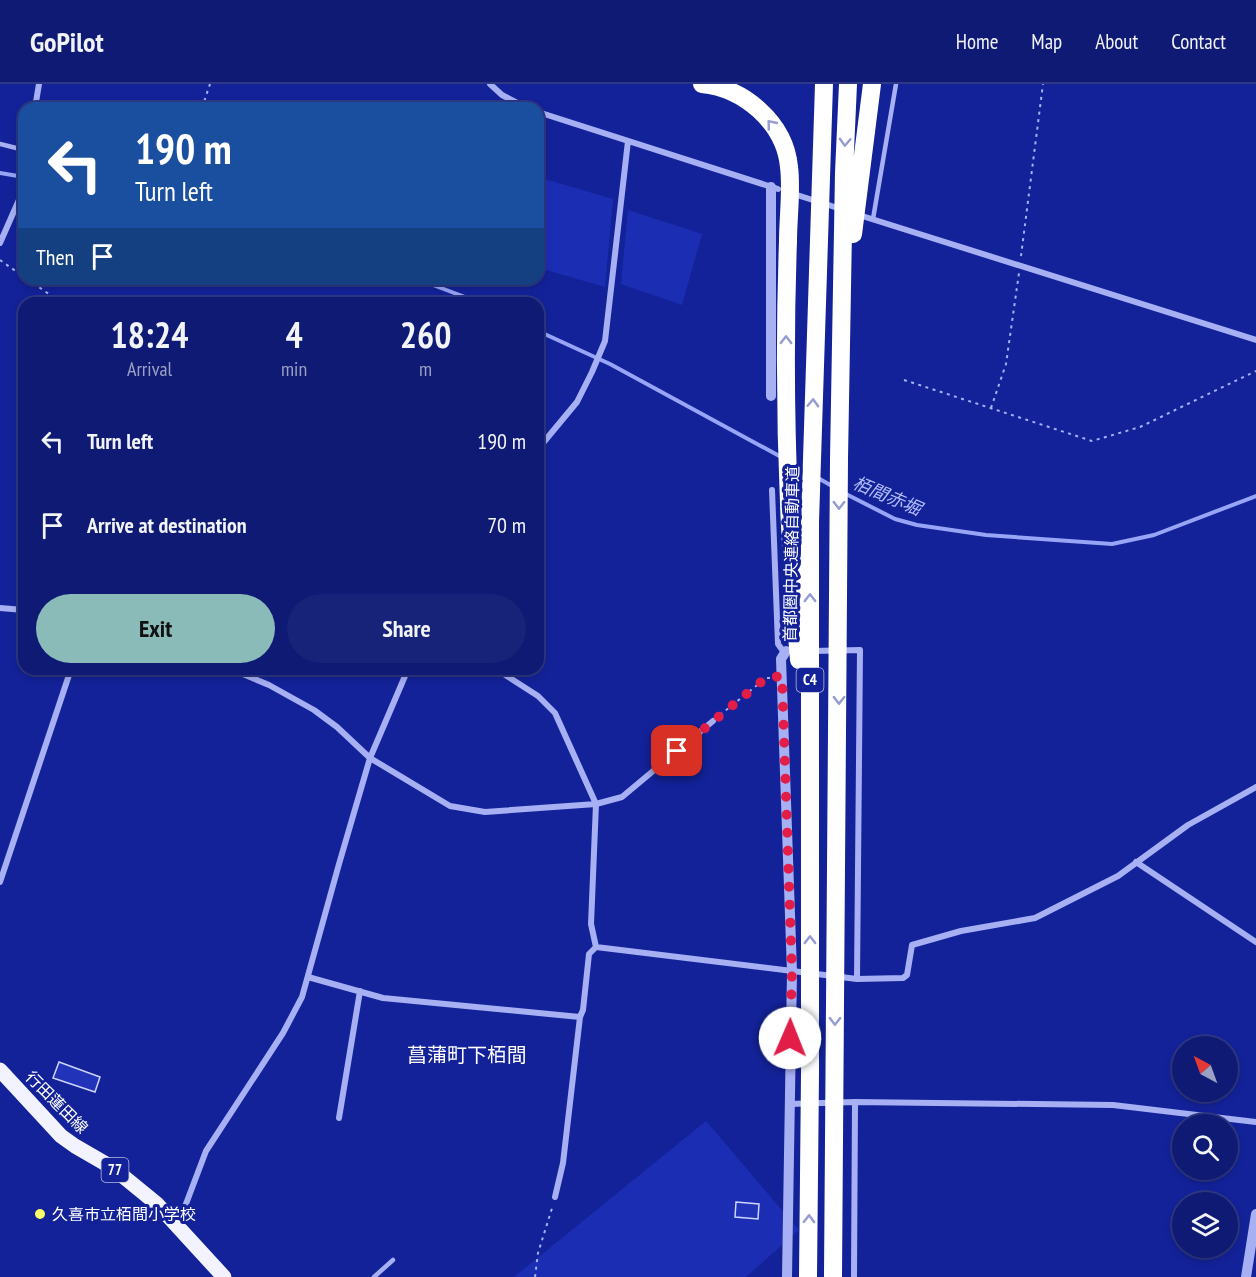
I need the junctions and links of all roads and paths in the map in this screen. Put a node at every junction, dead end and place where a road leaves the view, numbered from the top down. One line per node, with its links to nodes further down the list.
1 (39, 84): 10 (street)
2 (210, 84): 11 (path)
3 (490, 84): 12 (street)
4 (702, 84): 45 (highway, one-way to 4, bridge)
5 (824, 84): 45 (highway, 首都圏中央連絡自動車道 / C4, one-way to 5, bridge)
6 (848, 84): 33 (highway, C4, one-way to 33, bridge)
7 (872, 84): 33 (highway, bridge)
8 (896, 84): 20 (lane)
9 (1043, 84): 23 (path)
10 (36, 102)
11 (204, 102)
12 (516, 102)
13 (544, 114): 14 (street)
14 (628, 141): 17 (street); 32 (street)
15 (0, 144): 16 (lane)
16 (18, 148)
17 (774, 188): 30 (street)
18 (797, 195): 20 (street)
19 (18, 202): 21 (street)
20 (873, 219): 23 (street)
21 (0, 243)
22 (0, 260): 24 (path)
23 (1020, 264): 27 (street); 31 (path)
24 (18, 272)
25 (36, 285): 26 (path)
26 (53, 297)
27 (1256, 340)
28 (1256, 371): 31 (path)
29 (904, 380): 31 (path)
30 (771, 396)
31 (991, 408)
32 (544, 442)
33 (839, 459): 71 (highway, C4, one-way to 71, bridge)
34 (772, 490): 37 (street)
35 (0, 608): 36 (street)
36 (18, 610)
37 (786, 651): 42 (street); 54 (street)
38 (69, 675): 49 (street)
39 (244, 675): 44 (street)
40 (405, 675): 44 (street)
41 (505, 675): 47 (street)
42 (782, 676): 43 (path); 52 (street)
43 (713, 721): 47 (street)
44 (370, 758): 47 (street); 53 (street)
45 (809, 776): 70 (highway, 首都圏中央連絡自動車道 / C4, one-way to 45, bridge)
46 (1256, 787): 48 (street)
47 (596, 804): 51 (street)
48 (1136, 862): 50 (street); 54 (street)
49 (0, 882)
50 (1256, 942)
51 (596, 947): 52 (street); 56 (street)
52 (792, 972): 54 (street); 59 (street)
53 (308, 977): 55 (street); 64 (street)
54 (857, 979)
55 (360, 991): 56 (street); 60 (street)
56 (580, 1017): 62 (street)
57 (0, 1070): 64 (main road, 行田蓮田線 / 77)
58 (855, 1102): 59 (street); 61 (street); 72 (street)
59 (789, 1104): 69 (street)
60 (339, 1118)
61 (1256, 1122)
62 (555, 1197): 68 (path)
63 (1256, 1214): 73 (street)
64 (178, 1225): 66 (main road, 行田蓮田線 / 77)
65 (393, 1260): 67 (lane)
66 (224, 1277)
67 (374, 1277)
68 (535, 1277)
69 (787, 1277)
70 (808, 1277)
71 (833, 1277)
72 (854, 1277)
73 (1246, 1277)

